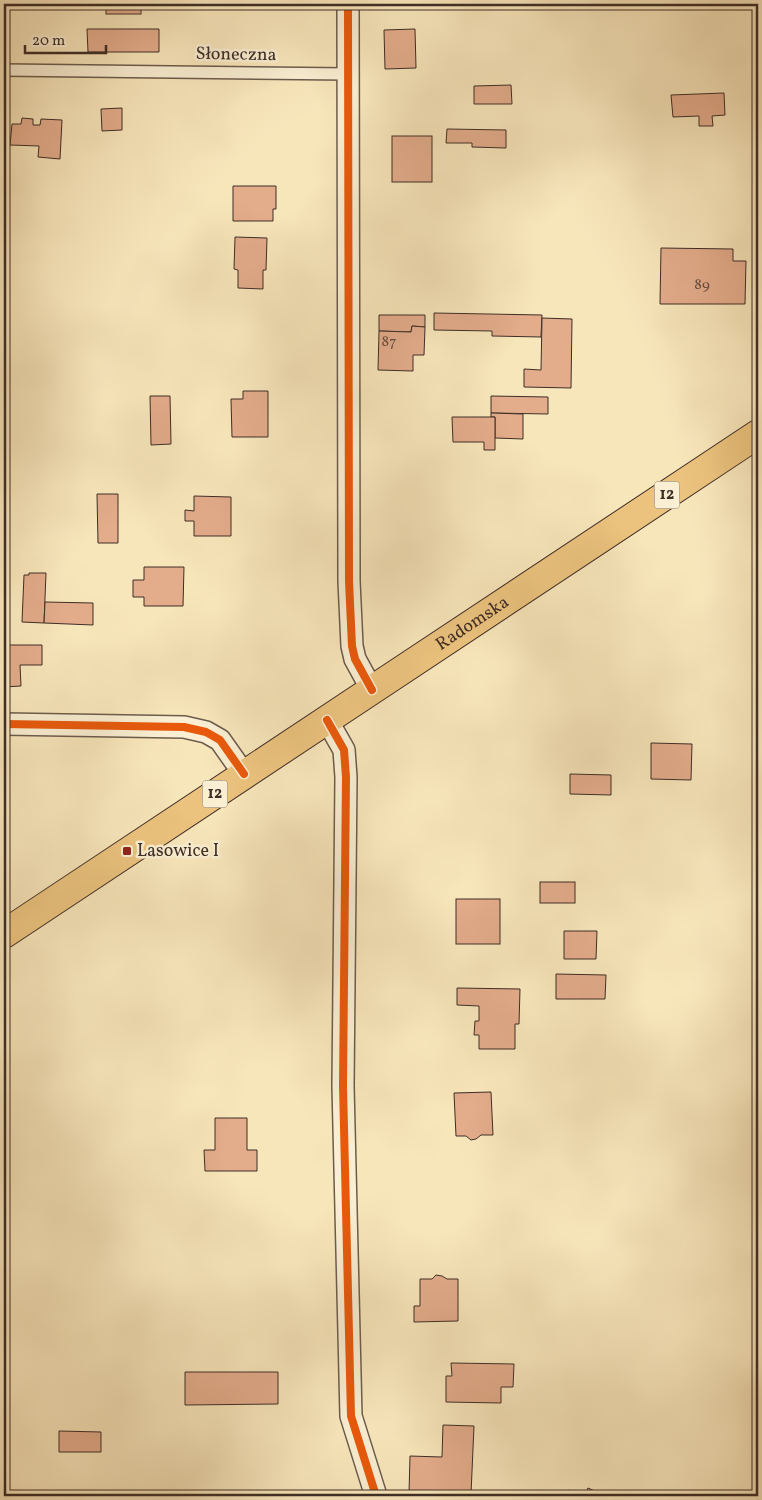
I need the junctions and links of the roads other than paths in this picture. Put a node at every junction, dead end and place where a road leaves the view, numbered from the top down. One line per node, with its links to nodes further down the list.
1 (348, 4): 3 (street)
2 (4, 70): 3 (lane, Słoneczna)
3 (348, 74): 5 (street)
4 (758, 434): 5 (main road, Radomska / 12)
5 (372, 690): 6 (main road, 12)
6 (327, 720): 8 (main road, 12); 10 (street)
7 (4, 724): 8 (street)
8 (244, 774): 9 (main road, 12)
9 (4, 934)
10 (376, 1496)

